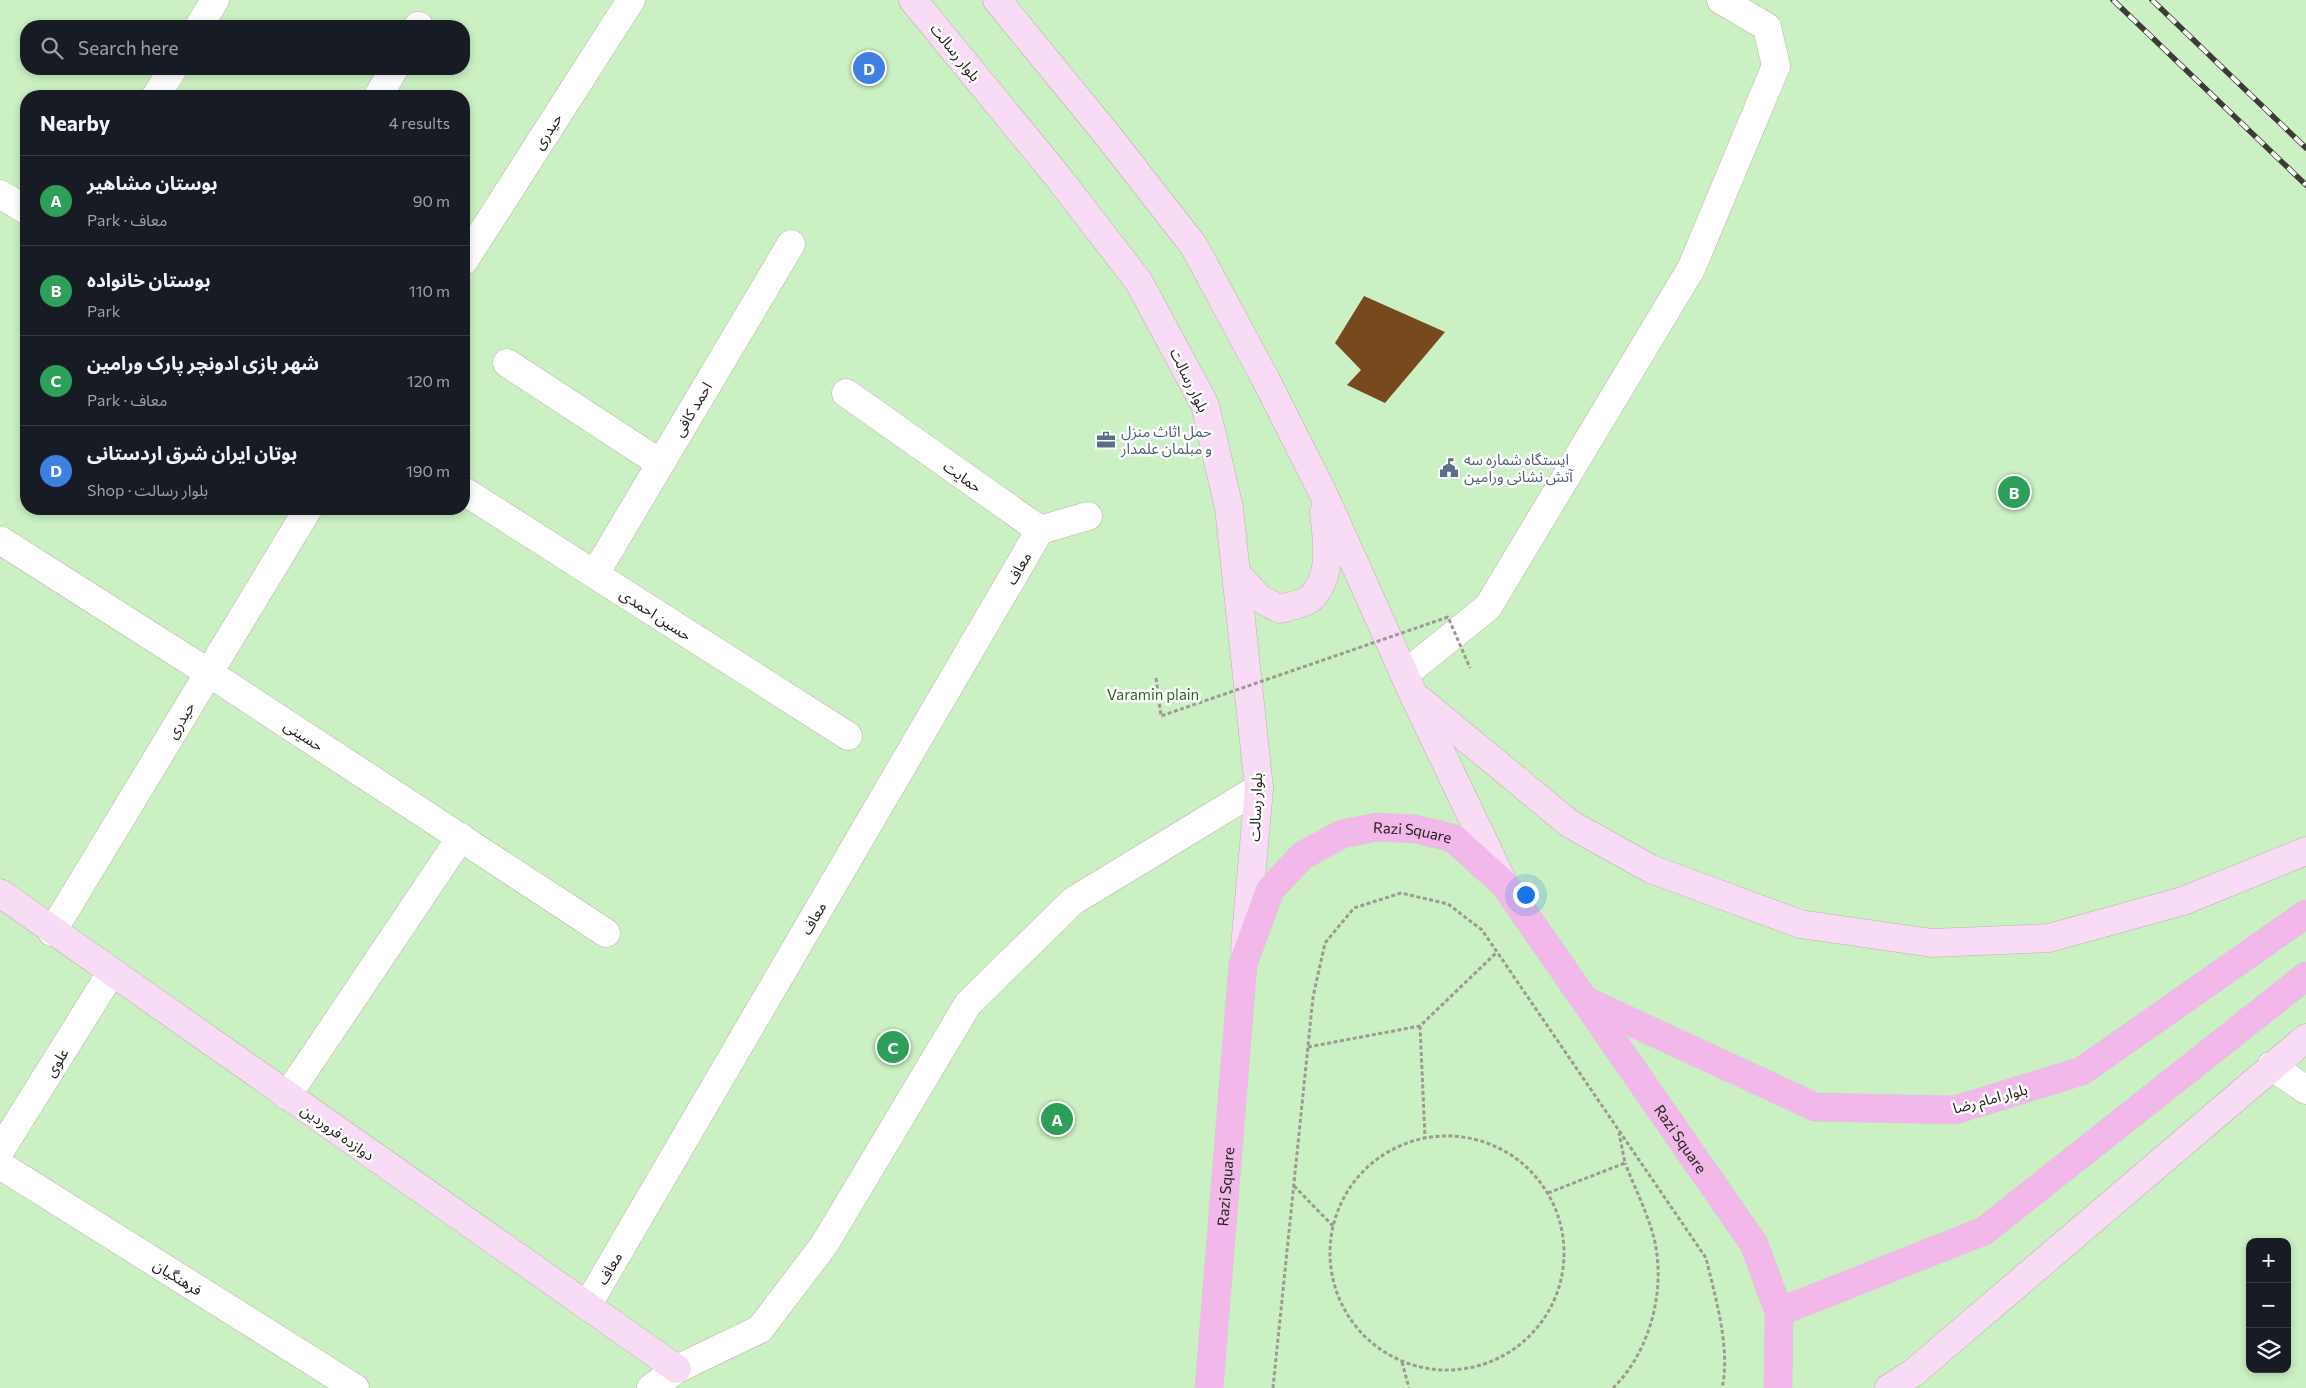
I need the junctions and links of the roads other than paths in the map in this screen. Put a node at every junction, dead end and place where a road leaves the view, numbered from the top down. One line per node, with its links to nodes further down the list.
1 (215, 0): 6 (street)
2 (631, 0): 14 (street, حیدری)
3 (913, 0): 24 (main road, بلوار رسالت)
4 (997, 0): 18 (main road)
5 (1721, 0): 27 (street)
6 (203, 20)
7 (169, 75): 9 (street)
8 (390, 75): 10 (street)
9 (160, 90)
10 (382, 90)
11 (0, 194): 12 (street)
12 (20, 206)
13 (791, 244): 17 (street, احمد کافی)
14 (470, 252)
15 (507, 363): 17 (street)
16 (846, 393): 22 (street, حمایت)
17 (660, 463): 25 (street, احمد کافی)
18 (1323, 493): 24 (main road); 27 (main road)
19 (470, 495): 25 (street, حسین احمدی)
20 (304, 515): 26 (street, حیدری)
21 (1088, 516): 22 (street)
22 (1040, 530): 47 (street, معاف)
23 (0, 540): 26 (street, حسینی)
24 (1236, 573): 29 (main road, بلوار رسالت)
25 (594, 574): 28 (street, حسین احمدی)
26 (209, 673): 30 (street, حسینی); 35 (street, حیدری)
27 (1410, 685): 31 (main road); 32 (main road)
28 (848, 736)
29 (1259, 788): 37 (main road, بلوار رسالت); 49 (street)
30 (461, 838): 36 (street, حسینی); 44 (street)
31 (2306, 851)
32 (1504, 884): 37 (main road, Razi Square); 40 (main road, Razi Square)
33 (0, 893): 35 (main road, دوازده فروردین)
34 (2306, 914): 40 (main road, بلوار امام رضا)
35 (52, 932): 38 (main road, دوازده فروردین)
36 (606, 933)
37 (1244, 964): 52 (main road, Razi Square)
38 (112, 973): 44 (main road, دوازده فروردین); 45 (street, علوی)
39 (2306, 976): 48 (main road)
40 (1586, 1000): 48 (main road, Razi Square)
41 (2306, 1038): 42 (main road)
42 (2271, 1066): 43 (street); 54 (main road)
43 (2306, 1090)
44 (287, 1096): 47 (main road, دوازده فروردین)
45 (0, 1151)
46 (0, 1165): 50 (street, فرهنگیان)
47 (587, 1306): 49 (main road, دوازده فروردین)
48 (1779, 1312): 53 (main road, Razi Square)
49 (677, 1369): 51 (street)
50 (355, 1388)
51 (651, 1388)
52 (1209, 1388)
53 (1778, 1388)
54 (1889, 1388)

